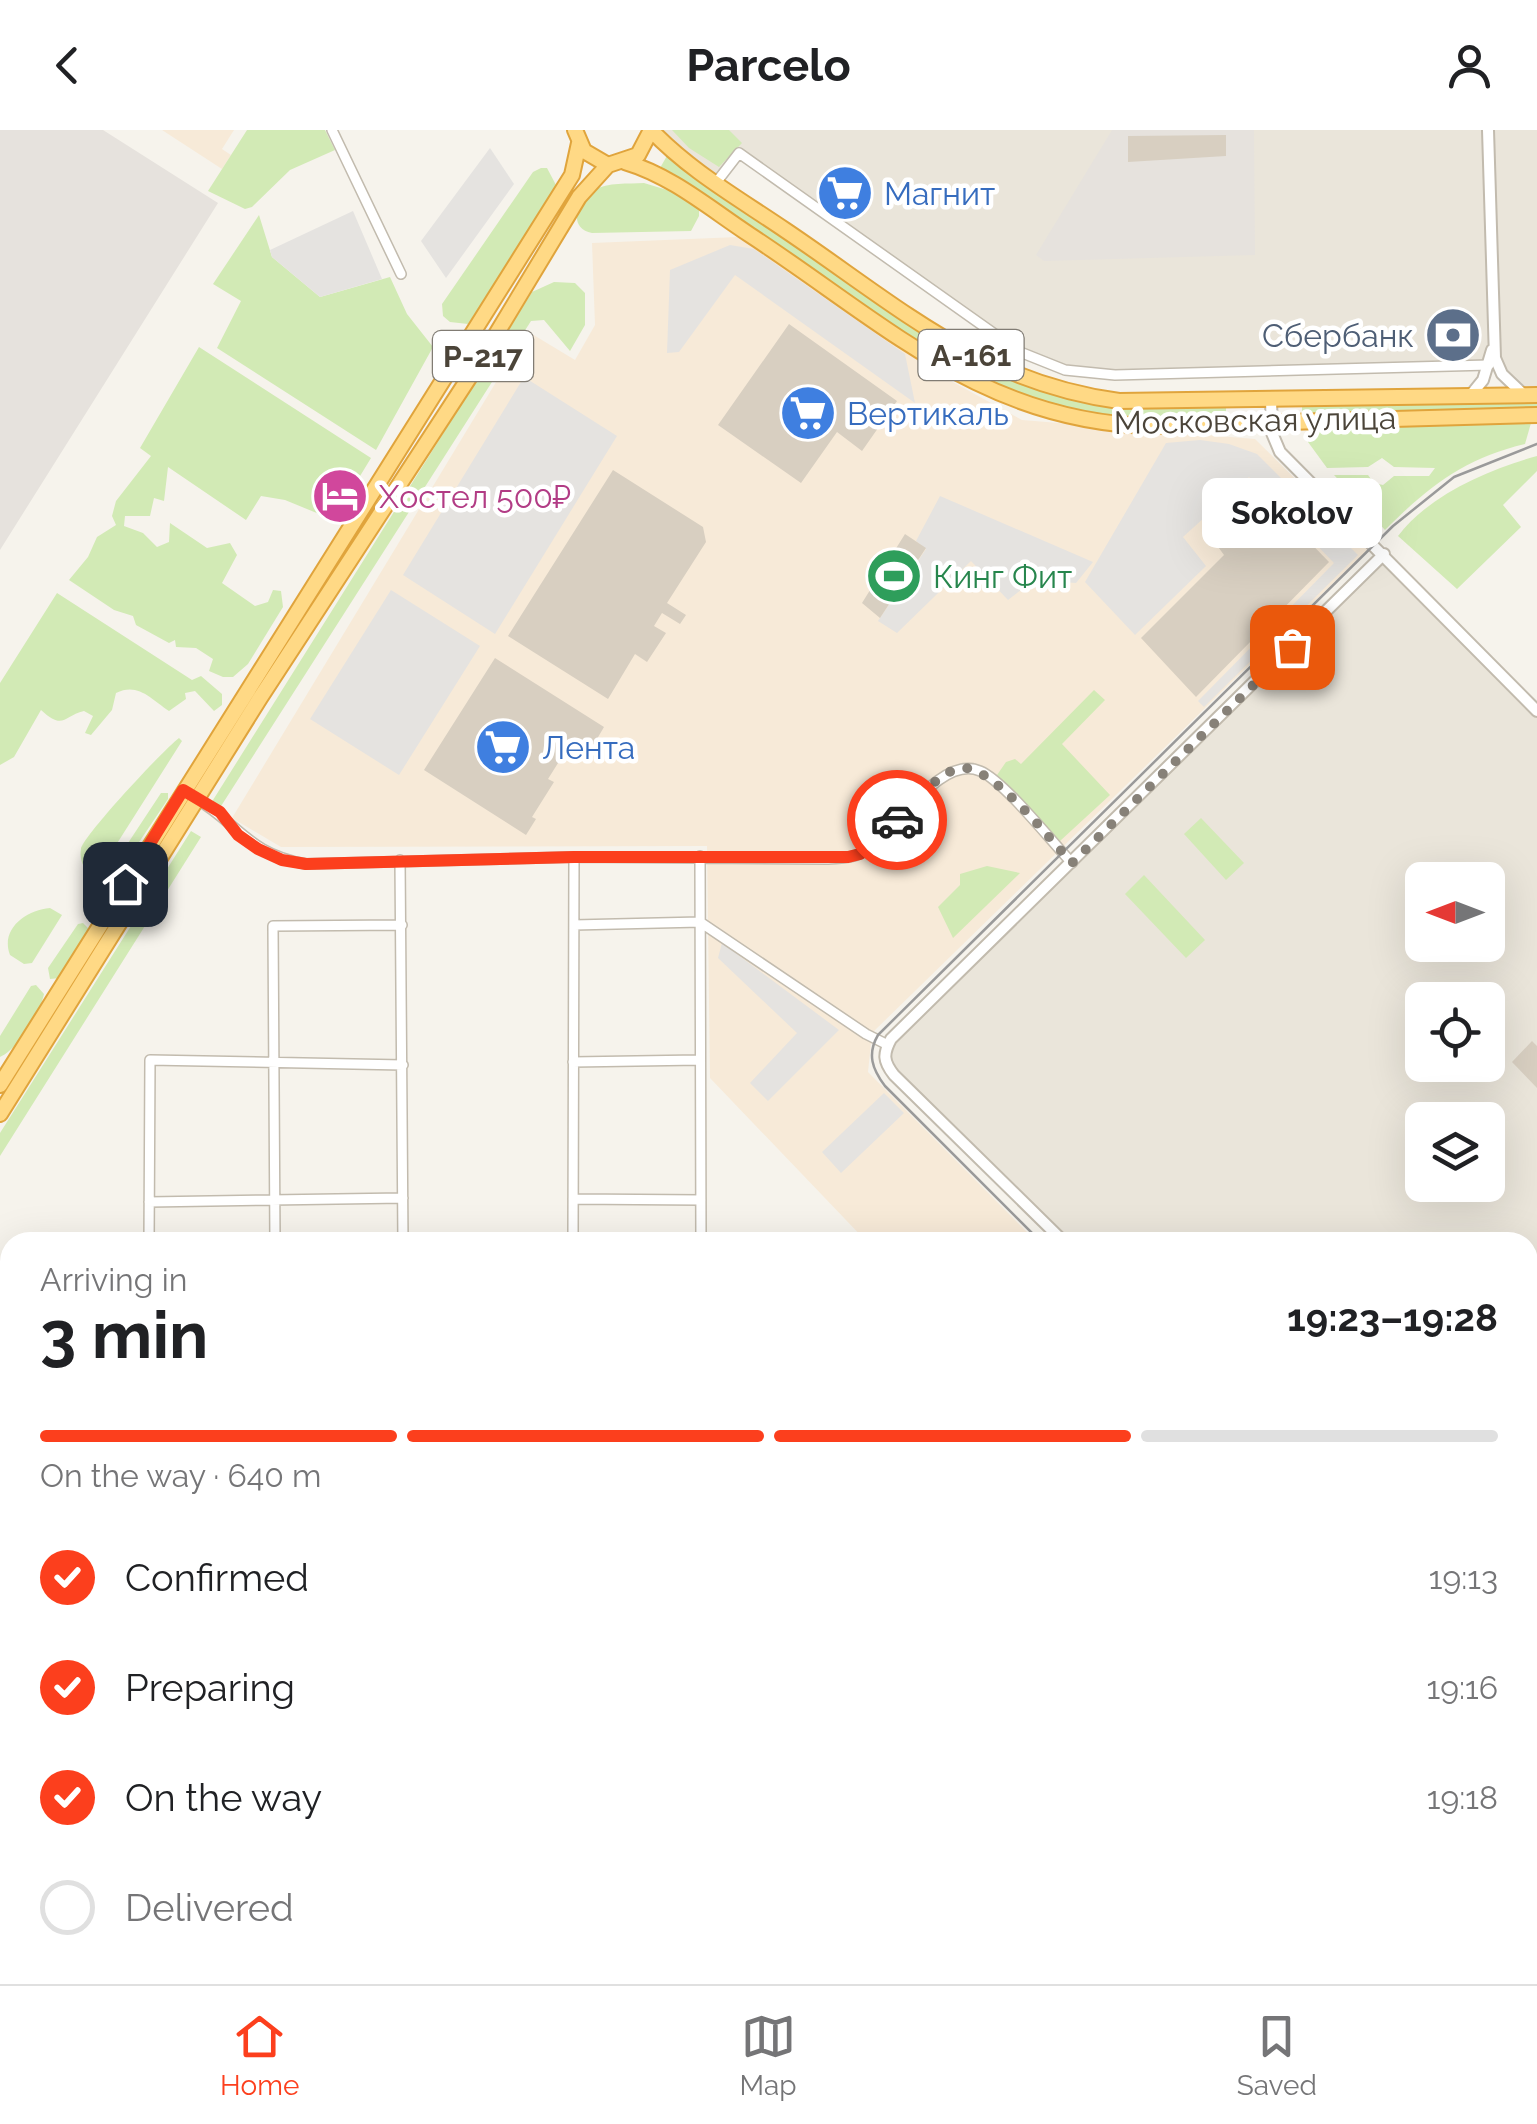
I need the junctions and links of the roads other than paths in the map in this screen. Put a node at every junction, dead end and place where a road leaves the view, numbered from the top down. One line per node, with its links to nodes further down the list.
1 (332, 130): 8 (street)
2 (651, 130): 5 (highway); 7 (highway, Московская улица / А-161)
3 (1488, 130): 9 (street)
4 (577, 137): 6 (highway); 18 (highway, Р-217)
5 (624, 162): 6 (highway); 15 (highway, Московская улица / А-161)
6 (608, 165): 19 (highway, Р-217)
7 (715, 184): 10 (street); 13 (highway, Московская улица / А-161)
8 (401, 274)
9 (1494, 336): 10 (street); 11 (street)
10 (1489, 365): 12 (street)
11 (1530, 395): 12 (highway, Московская улица / А-161)
12 (1469, 397): 13 (highway, Московская улица / А-161)
13 (1271, 400): 15 (street)
14 (1537, 415): 15 (highway, Московская улица / А-161)
15 (1272, 422): 16 (street)
16 (1384, 554): 17 (street); 23 (street)
17 (1537, 712)
18 (183, 790): 19 (street); 32 (highway, Р-217)
19 (198, 800): 22 (street); 33 (highway, Р-217)
20 (700, 856): 21 (street); 23 (street); 24 (street)
21 (574, 857): 22 (street); 26 (street)
22 (400, 860): 25 (street)
23 (1072, 863): 27 (street)
24 (700, 922): 26 (street); 27 (street); 28 (street)
25 (402, 925): 29 (street); 31 (street)
26 (574, 925): 30 (street)
27 (888, 1044): 44 (street)
28 (700, 1060): 30 (street); 37 (street)
29 (273, 1061): 31 (street); 35 (street); 38 (street)
30 (573, 1062): 36 (street)
31 (403, 1065): 34 (street)
32 (0, 1086)
33 (0, 1114)
34 (403, 1198): 35 (street); 41 (street)
35 (275, 1199): 38 (street); 40 (street)
36 (573, 1199): 37 (street); 42 (street)
37 (701, 1200): 43 (street)
38 (149, 1202): 39 (street)
39 (149, 1232)
40 (275, 1232)
41 (404, 1232)
42 (573, 1232)
43 (701, 1232)
44 (1054, 1232)

